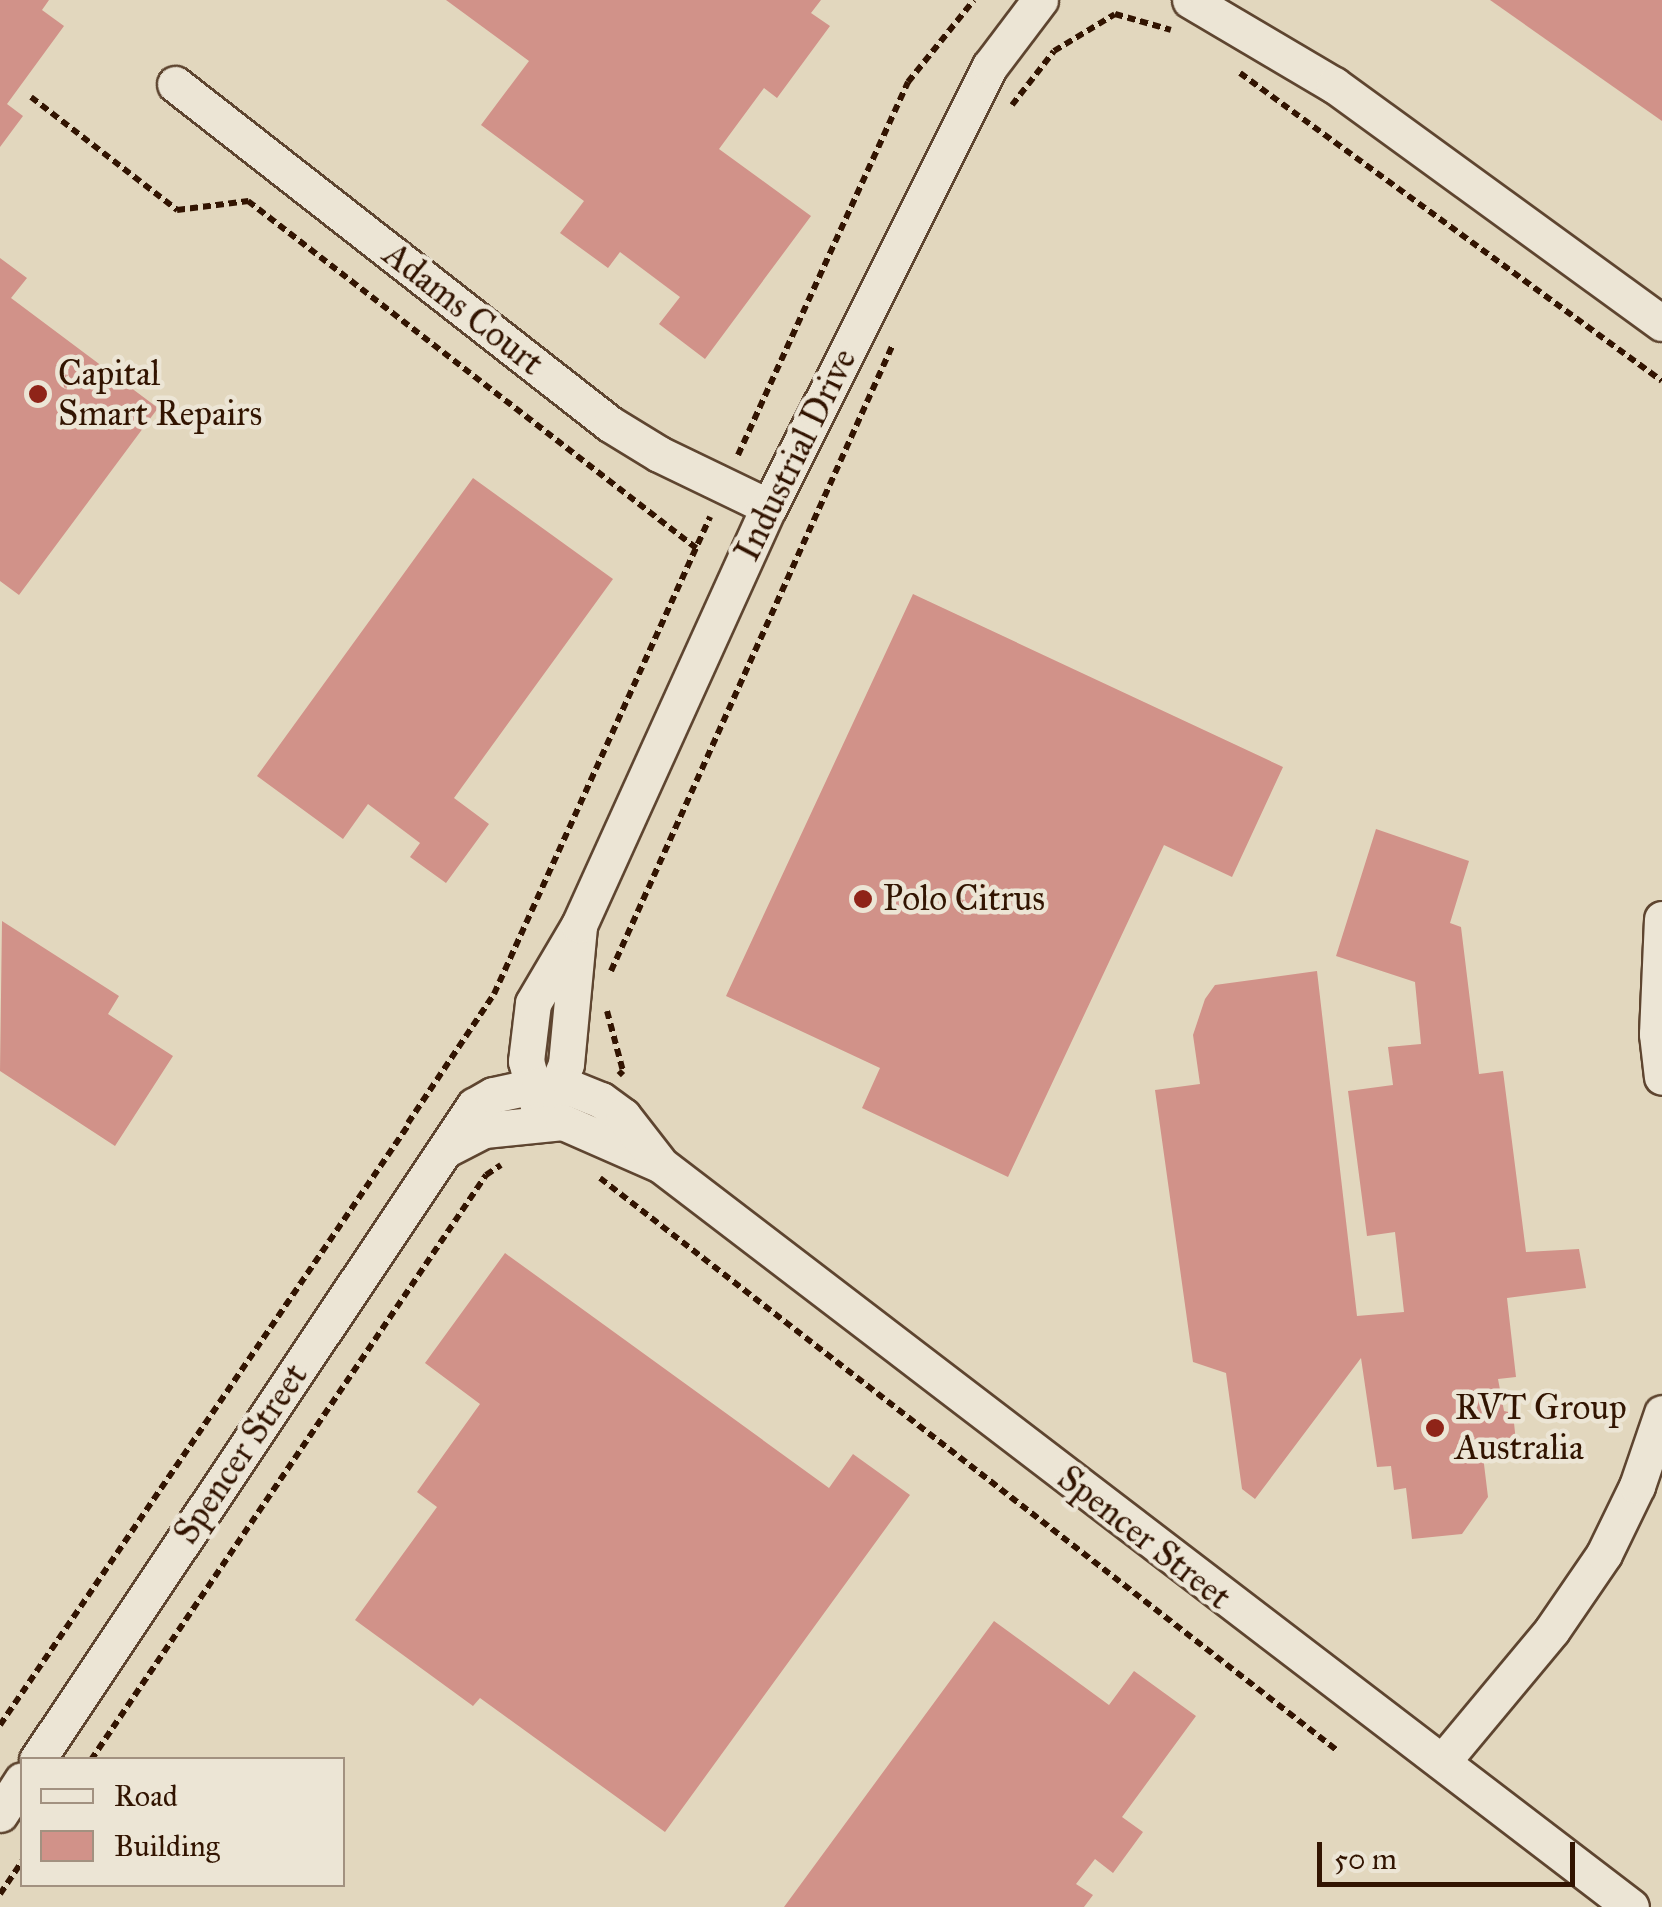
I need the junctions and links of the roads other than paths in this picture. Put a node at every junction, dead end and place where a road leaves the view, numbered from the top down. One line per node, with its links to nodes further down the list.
1 (1040, 0): 5 (street, Industrial Drive)
2 (1188, 17): 4 (street)
3 (175, 84): 5 (street, Adams Court)
4 (1662, 324)
5 (769, 506): 8 (street, Industrial Drive)
6 (1662, 918): 7 (street)
7 (1662, 1077)
8 (544, 1098): 9 (street, Spencer Street); 9 (street, Spencer Street); 11 (street, Spencer Street)
9 (661, 1165): 12 (street, Spencer Street)
10 (1662, 1414): 12 (street)
11 (38, 1757)
12 (1443, 1761): 15 (street, Spencer Street)
13 (20, 1783): 14 (street)
14 (0, 1814)
15 (1631, 1907)

